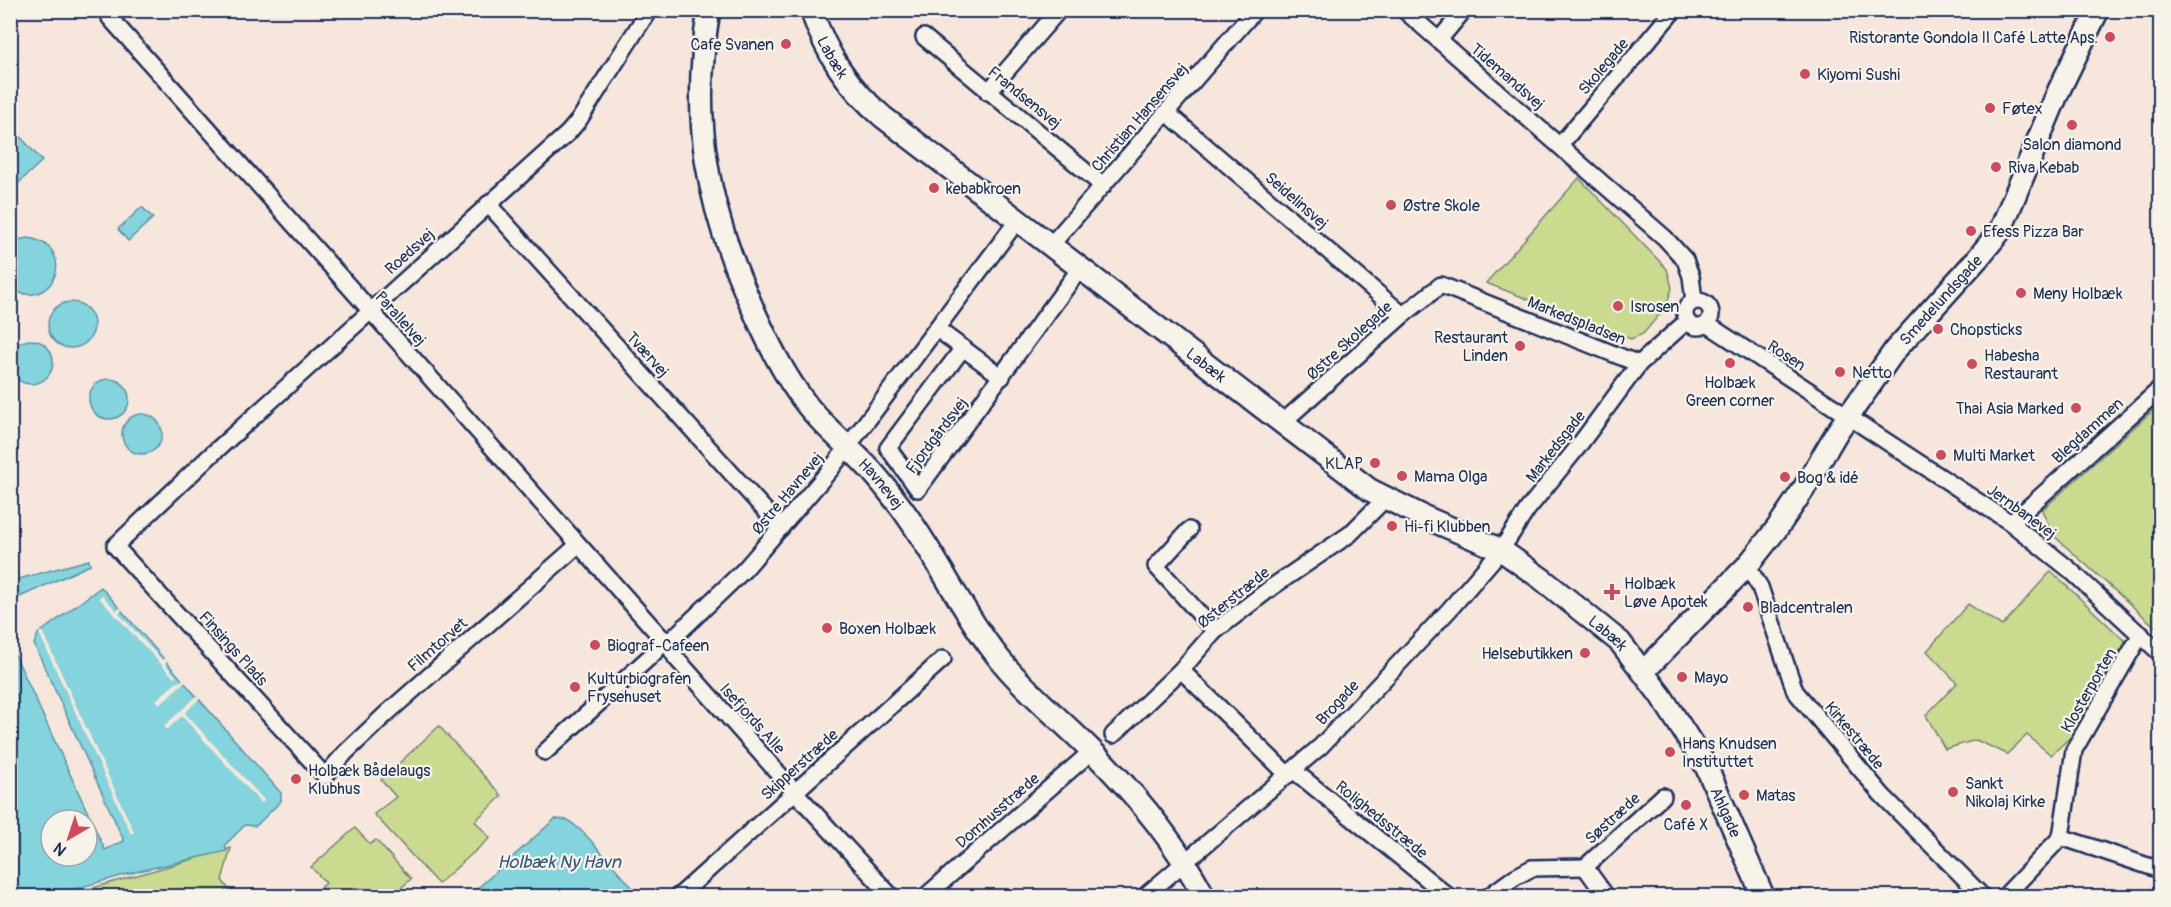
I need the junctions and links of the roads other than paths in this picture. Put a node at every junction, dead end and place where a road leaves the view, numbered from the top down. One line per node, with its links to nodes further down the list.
1 (649, 10): 17 (street, Roedsvej)
2 (709, 10): 34 (street, Havnevej)
3 (811, 10): 18 (street, Labæk)
4 (1059, 10): 13 (street)
5 (1255, 10): 14 (street, Christian Hansensvej)
6 (1404, 10): 12 (street, Tidemandsvej)
7 (1464, 10): 12 (street)
8 (1674, 10): 15 (street, Skolegade)
9 (2098, 10): 32 (street, Smedelundsgade)
10 (110, 18): 23 (street, Parallelvej)
11 (924, 37): 13 (street, Frandsensvej)
12 (1439, 40): 15 (street, Tidemandsvej)
13 (988, 92): 16 (street, Frandsensvej)
14 (1167, 113): 16 (street, Christian Hansensvej); 24 (street, Seidelinsvej)
15 (1560, 145): 22 (street)
16 (1103, 186): 19 (street, Christian Hansensvej)
17 (488, 204): 23 (street, Roedsvej); 37 (street, Tværvej)
18 (1017, 222): 19 (street, Labæk); 27 (street, Østre Havnevej)
19 (1050, 246): 20 (street, Labæk)
20 (1080, 270): 30 (street, Fjordgårdsvej); 33 (street, Labæk)
21 (1441, 285): 24 (street, Østre Skolegade); 29 (street, Markedspladsen)
22 (1695, 302): 25 (street); 26 (street)
23 (371, 311): 39 (street, Parallelvej); 40 (street, Roedsvej)
24 (1403, 315): 33 (street, Østre Skolegade)
25 (1687, 321): 26 (street); 29 (street, Markedspladsen)
26 (1707, 324): 32 (street, Rosen)
27 (937, 329): 28 (street); 34 (street, Østre Havnevej)
28 (963, 348): 30 (street); 30 (street, Fjordgårdsvej)
29 (1639, 364): 41 (street, Markedsgade)
30 (1002, 377)
31 (2160, 389): 36 (street, Blegdammen)
32 (1848, 416): 36 (street, Jernbanevej); 42 (street, Smedelundsgade)
33 (1282, 423): 35 (street, Labæk)
34 (848, 447): 37 (street, Østre Havnevej); 51 (street, Havnevej)
35 (1385, 499): 41 (street, Labæk); 43 (street, Østerstræde)
36 (2011, 523): 44 (street, Jernbanevej)
37 (782, 528): 45 (street, Østre Havnevej)
38 (1189, 530): 43 (street)
39 (579, 544): 45 (street, Parallelvej); 54 (street, Filmtorvet)
40 (115, 546): 54 (street, Finsings Plads)
41 (1501, 550): 49 (street, Labæk); 53 (street, Brogade)
42 (1747, 566): 49 (street, Smedelundsgade); 70 (street, Kirkestræde)
43 (1215, 631): 48 (street, Østerstræde)
44 (2140, 634): 46 (street, Jernbanevej); 57 (street, Klosterporten)
45 (666, 640): 52 (street, Østre Havnevej); 55 (street, Isefjords Alle)
46 (2160, 653)
47 (943, 659): 55 (street, Skipperstræde)
48 (1181, 670): 50 (street, Østerstræde); 53 (street, Rolighedsstræde)
49 (1644, 671): 69 (street, Ahlgade)
50 (1113, 735)
51 (1092, 751): 58 (street, Havnevej); 63 (street, Domhusstræde)
52 (545, 752)
53 (1291, 773): 58 (street, Brogade); 66 (street, Rolighedsstræde)
54 (325, 776)
55 (795, 792): 61 (street, Skipperstræde); 62 (street, Isefjords Alle)
56 (1663, 796): 59 (street, Søstræde)
57 (2061, 837): 60 (street); 71 (street)
58 (1184, 862): 64 (street, Brogade); 65 (street, Havnevej)
59 (1585, 867): 67 (street); 68 (street)
60 (2160, 870)
61 (679, 897)
62 (891, 897)
63 (926, 897)
64 (1145, 897)
65 (1204, 897)
66 (1448, 897)
67 (1489, 897)
68 (1606, 897)
69 (1763, 897)
70 (1982, 897)
71 (2005, 897)

